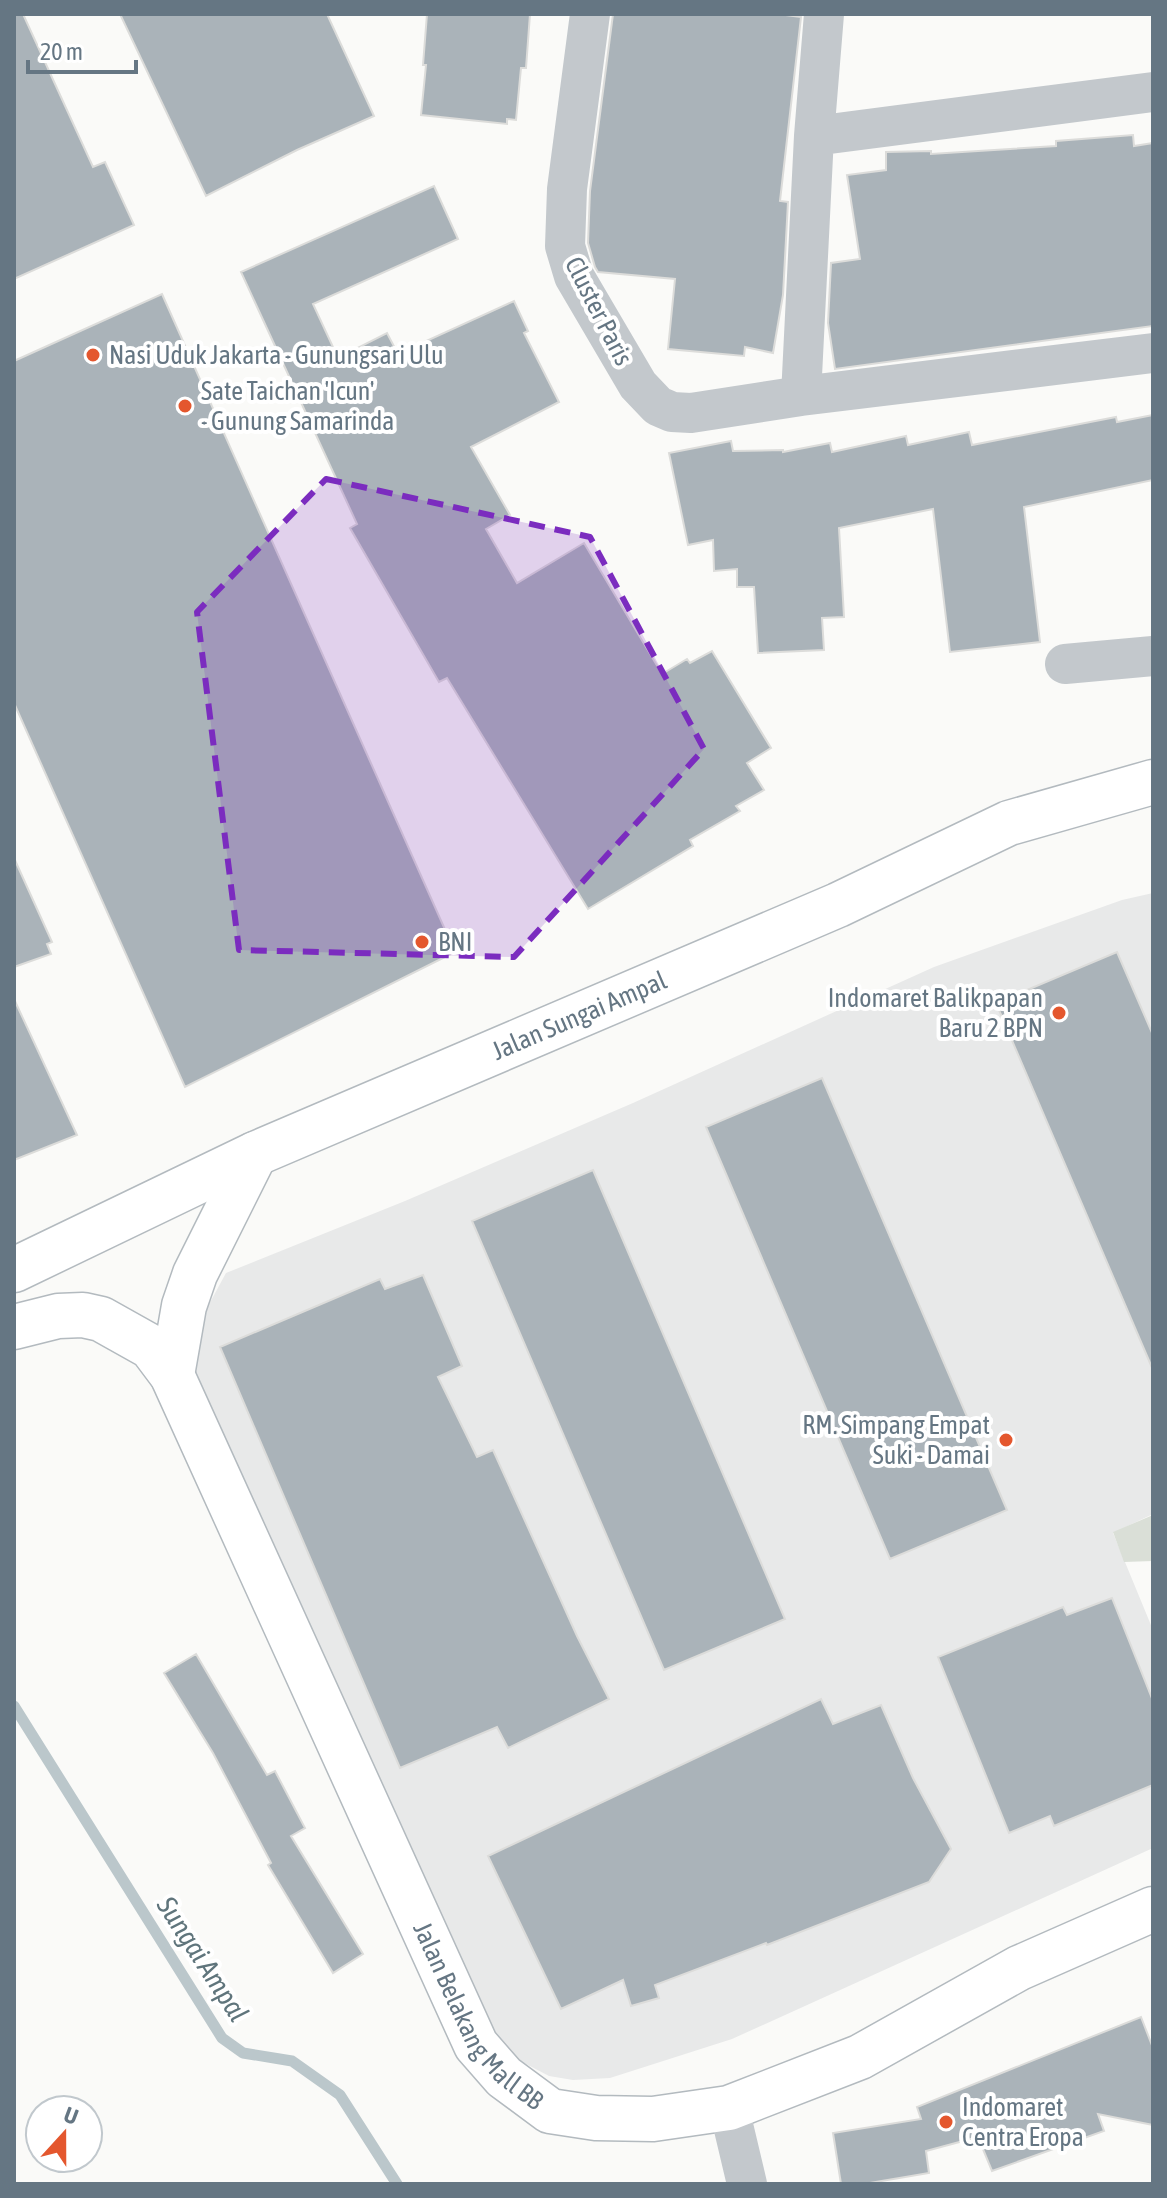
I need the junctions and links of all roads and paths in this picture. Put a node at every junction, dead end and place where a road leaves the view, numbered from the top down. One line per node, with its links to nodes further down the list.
1 (590, 14): 6 (street, Cluster Paris)
2 (824, 14): 4 (street)
3 (1153, 92): 4 (street)
4 (814, 136): 6 (street)
5 (1153, 353): 6 (street, Cluster Paris)
6 (801, 396)
7 (1153, 656): 8 (street)
8 (1065, 664)
9 (1153, 782): 10 (main road, Jalan Sungai Ampal)
10 (255, 1154): 11 (main road, Jalan Sungai Ampal); 13 (main road)
11 (14, 1270)
12 (14, 1327): 13 (main road, Jalan Belakang Mall BB)
13 (172, 1375): 15 (main road, Jalan Belakang Mall BB)
14 (1153, 1909): 15 (main road, Jalan Belakang Mall BB)
15 (729, 2108): 16 (street)
16 (747, 2184)

